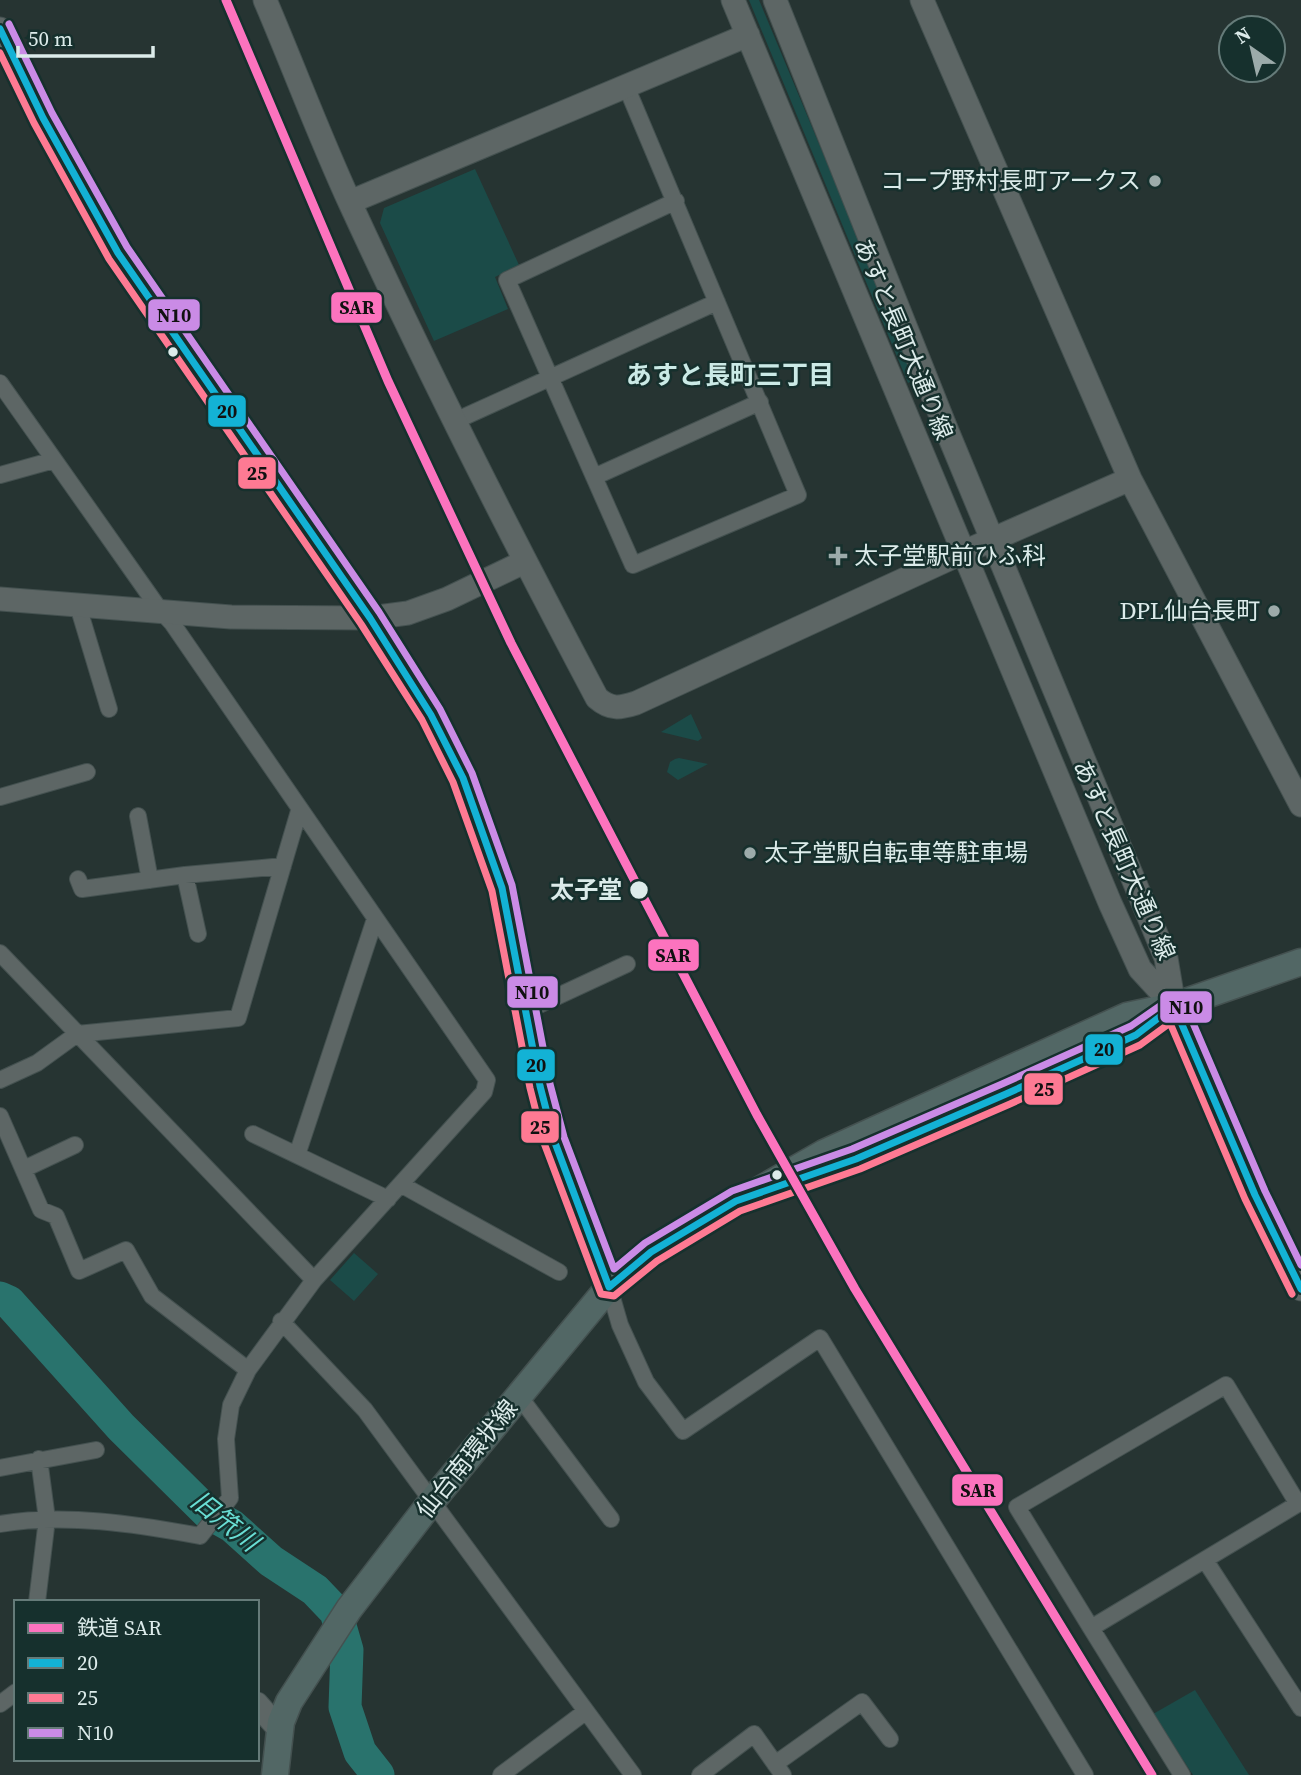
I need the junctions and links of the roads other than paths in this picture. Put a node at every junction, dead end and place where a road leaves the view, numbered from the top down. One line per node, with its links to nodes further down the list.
1 (265, 0): 9 (street)
2 (733, 0): 6 (street, あすと長町大通り線)
3 (922, 0): 18 (street)
4 (778, 1): 19 (street, あすと長町大通り線)
5 (0, 29): 25 (street)
6 (748, 35): 7 (street); 20 (street, あすと長町大通り線)
7 (626, 86): 8 (street); 9 (street)
8 (677, 201): 10 (street); 11 (street)
9 (350, 202): 14 (street)
10 (718, 302): 11 (street); 13 (street)
11 (551, 379): 14 (street); 17 (street)
12 (0, 383): 15 (street)
13 (760, 402): 17 (street); 17 (street)
14 (455, 421): 21 (street)
15 (54, 460): 16 (street); 24 (street)
16 (0, 475)
17 (594, 477)
18 (1130, 479): 19 (street); 29 (street)
19 (993, 540): 20 (street); 41 (street, あすと長町大通り線)
20 (964, 552): 21 (street); 41 (street, あすと長町大通り線)
21 (524, 562): 25 (street)
22 (0, 599): 23 (street)
23 (78, 606): 24 (street); 26 (street)
24 (160, 610): 25 (street); 30 (street)
25 (370, 618): 42 (street)
26 (109, 709)
27 (87, 772): 28 (street)
28 (0, 797)
29 (1301, 804)
30 (299, 811): 32 (street); 36 (street)
31 (138, 816): 35 (street)
32 (283, 866): 33 (street); 43 (street)
33 (186, 875): 35 (street); 37 (street)
34 (78, 879): 35 (street)
35 (149, 880)
36 (375, 919): 48 (street); 50 (street)
37 (198, 934)
38 (0, 953): 43 (street)
39 (1301, 962): 41 (main road, 仙台南環状線)
40 (626, 964): 42 (street)
41 (1174, 1006): 54 (main road, 仙台南環状線); 55 (street)
42 (526, 1012): 54 (street)
43 (77, 1034): 44 (street); 53 (street)
44 (0, 1080)
45 (1, 1120): 49 (street)
46 (253, 1134): 48 (street)
47 (75, 1145): 49 (street)
48 (297, 1155): 51 (street)
49 (23, 1169): 57 (street)
50 (402, 1185): 51 (street); 52 (street)
51 (388, 1199): 53 (street)
52 (559, 1272)
53 (314, 1280): 56 (street)
54 (609, 1287): 58 (main road, 仙台南環状線); 80 (street)
55 (1301, 1289)
56 (281, 1321): 57 (street); 62 (street)
57 (248, 1370): 65 (street)
58 (519, 1396): 62 (main road, 仙台南環状線); 64 (street)
59 (96, 1450): 60 (street)
60 (39, 1459): 61 (street); 65 (street)
61 (0, 1468)
62 (432, 1501): 72 (street); 73 (main road, 仙台南環状線)
63 (1299, 1503): 67 (street); 69 (street)
64 (611, 1518)
65 (47, 1519): 66 (street); 68 (street)
66 (0, 1524)
67 (1206, 1560): 69 (street); 71 (street)
68 (37, 1600)
69 (1091, 1628): 81 (street)
70 (259, 1706): 73 (street)
71 (1301, 1708)
72 (585, 1712): 77 (street); 78 (street)
73 (280, 1730): 76 (main road, 仙台南環状線)
74 (890, 1739): 75 (street)
75 (779, 1770): 79 (street)
76 (275, 1775)
77 (501, 1775)
78 (633, 1775)
79 (700, 1775)
80 (1084, 1775)
81 (1182, 1775)

